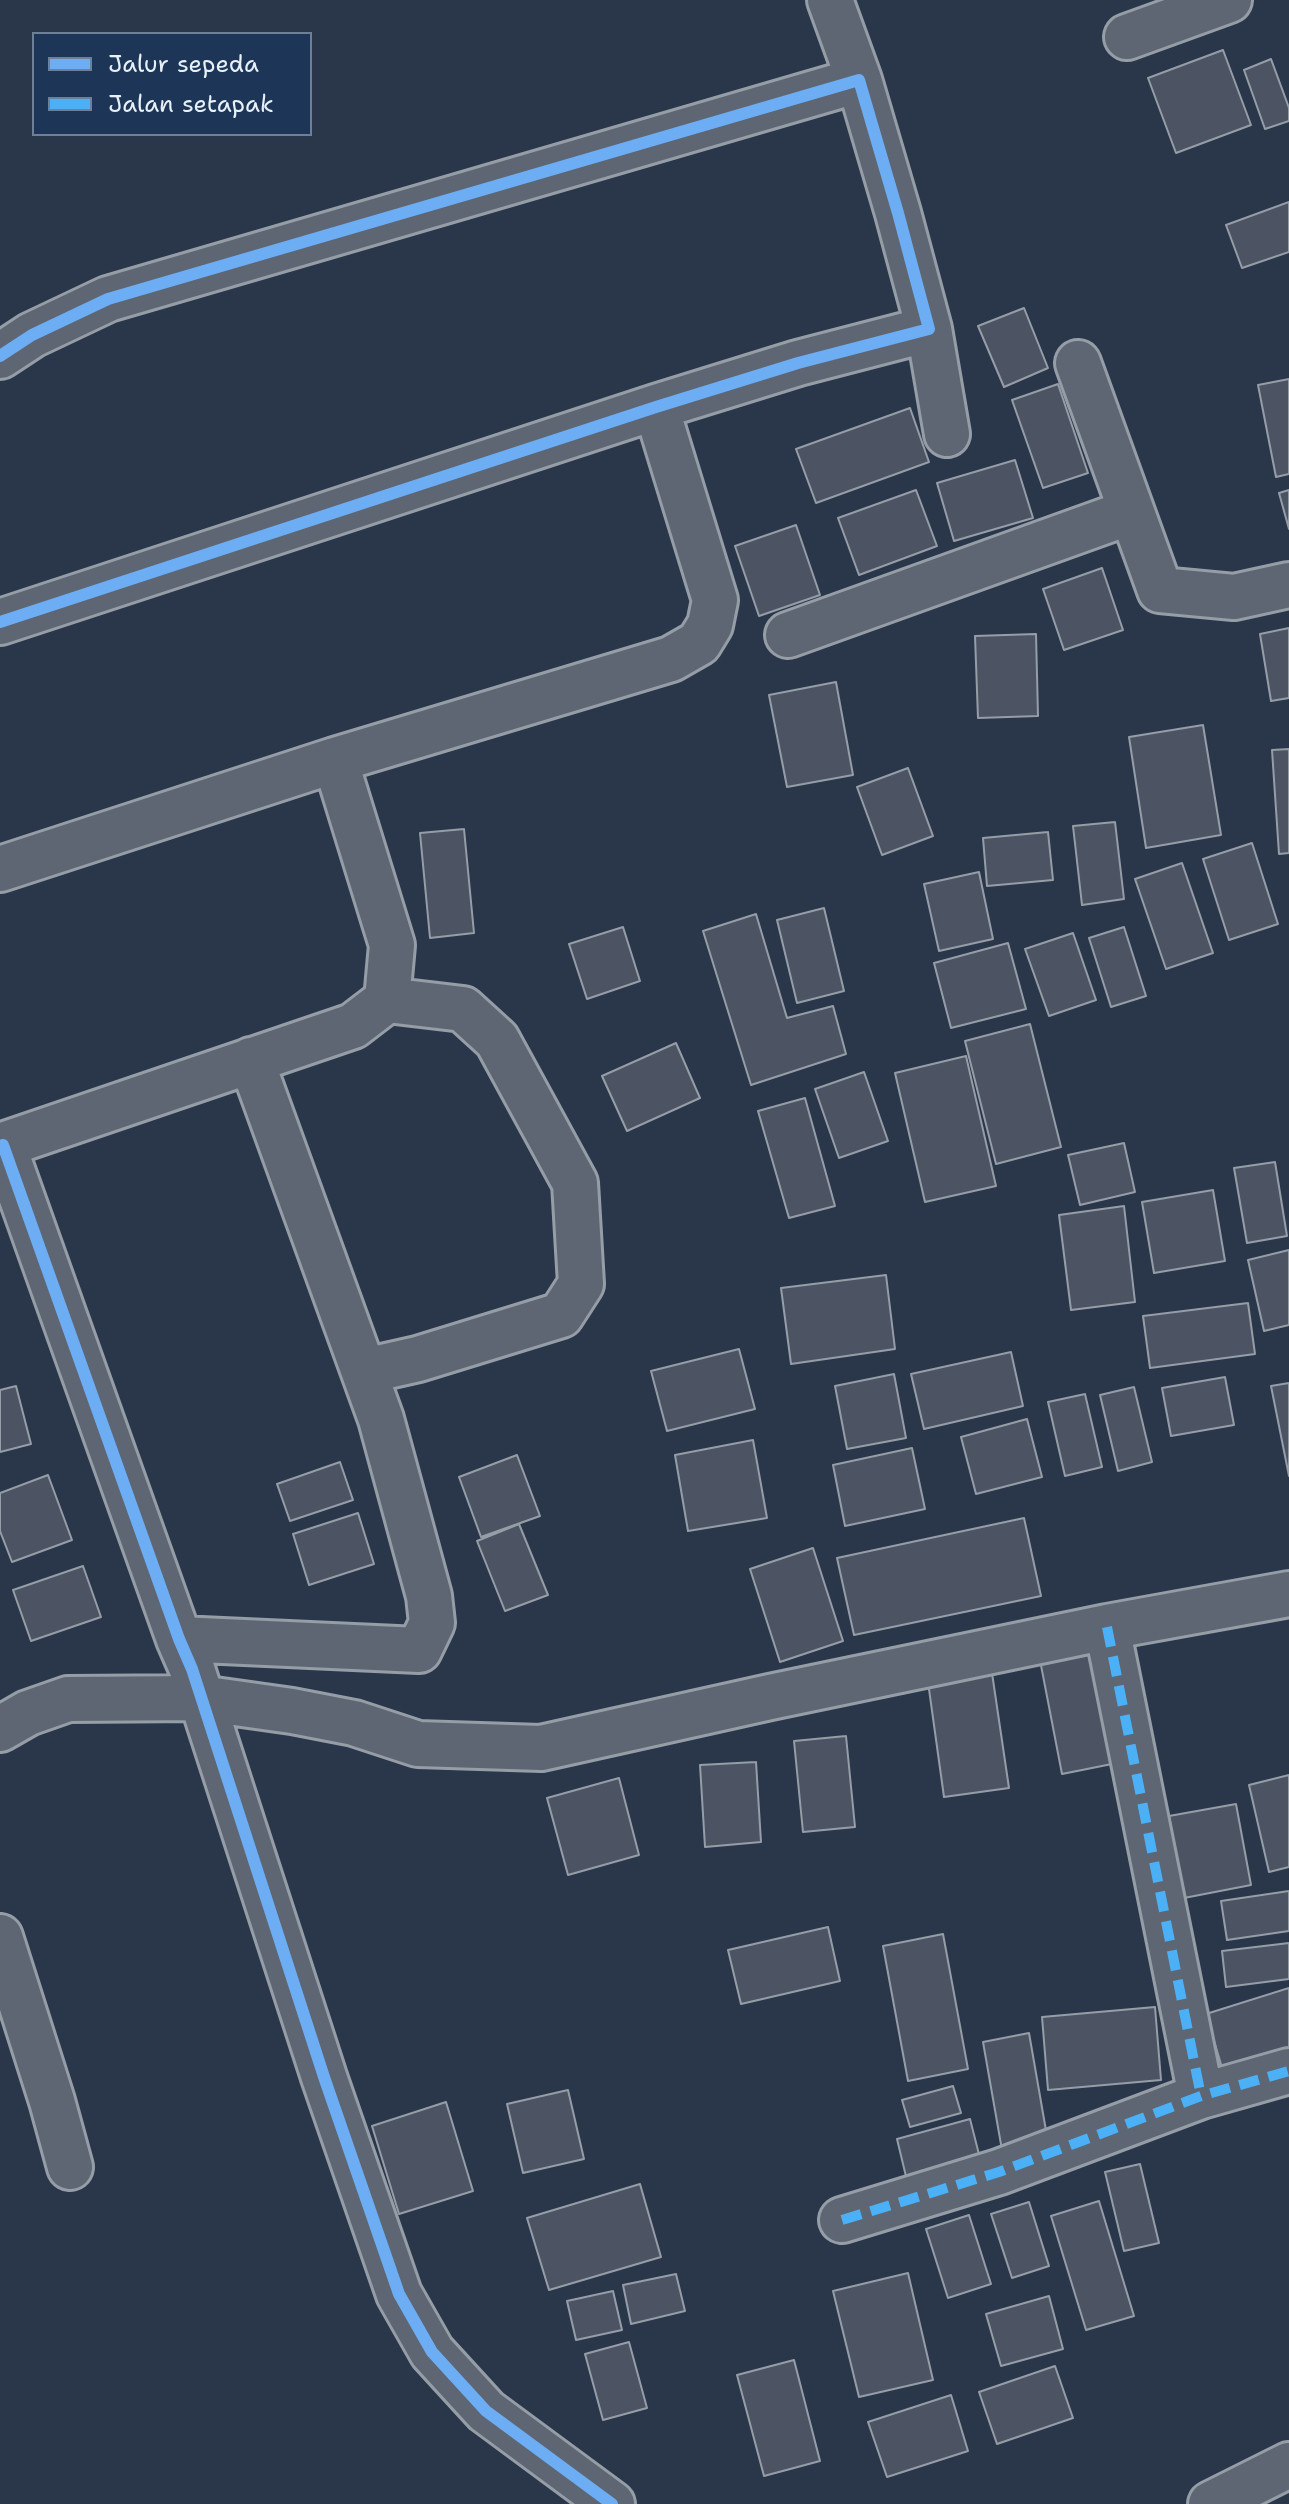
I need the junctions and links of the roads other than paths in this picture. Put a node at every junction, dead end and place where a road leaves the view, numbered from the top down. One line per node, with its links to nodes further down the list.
1 (830, 0): 4 (street)
2 (1229, 0): 3 (street)
3 (1127, 37)
4 (859, 80): 5 (street); 6 (street)
5 (929, 329): 8 (street); 9 (street)
6 (0, 356)
7 (1078, 363): 10 (street)
8 (656, 407): 12 (street); 14 (street)
9 (947, 434)
10 (1130, 512): 11 (street); 13 (street)
11 (1289, 585)
12 (0, 622)
13 (788, 635)
14 (335, 760): 15 (street); 16 (street)
15 (0, 869)
16 (387, 1000): 17 (street); 19 (street)
17 (251, 1060): 18 (street); 19 (street)
18 (2, 1146): 22 (street)
19 (365, 1371): 22 (street)
20 (1289, 1594): 21 (street)
21 (1107, 1627): 23 (street); 27 (street)
22 (179, 1639): 23 (street)
23 (200, 1698): 24 (street); 31 (street)
24 (0, 1729)
25 (0, 1937): 28 (street)
26 (1289, 2071): 27 (street)
27 (1201, 2096): 29 (street)
28 (70, 2167)
29 (842, 2220)
30 (1289, 2465): 32 (street)
31 (612, 2504)
32 (1211, 2504)

